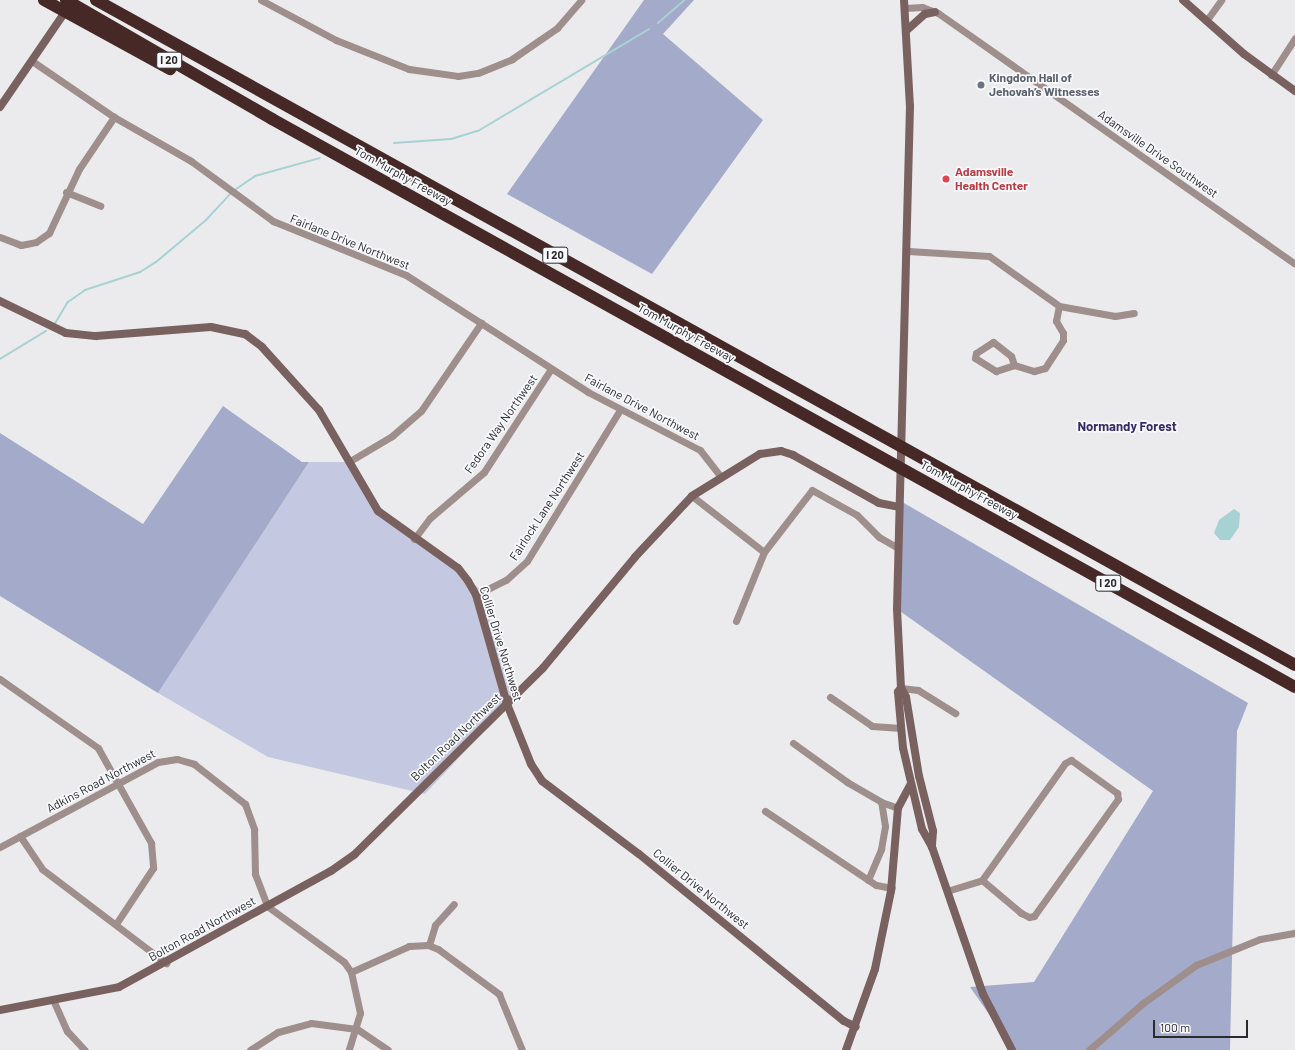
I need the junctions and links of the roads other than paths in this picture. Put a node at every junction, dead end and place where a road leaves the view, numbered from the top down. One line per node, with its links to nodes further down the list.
1 (44, 0): 20 (highway)
2 (66, 0): 20 (highway, Tom Murphy Freeway / I 20)
3 (74, 0): 15 (main road)
4 (96, 0): 42 (highway, Tom Murphy Freeway / I 20)
5 (261, 0): 9 (street)
6 (581, 0): 9 (street)
7 (1183, 0): 12 (main road)
8 (1221, 0): 12 (street)
9 (273, 3)
10 (905, 4): 11 (street, Adamsville Drive Southwest); 13 (main road)
11 (935, 12): 13 (main road); 25 (street, Adamsville Drive Southwest)
12 (1206, 21): 16 (main road)
13 (907, 30): 24 (main road)
14 (1295, 38): 16 (street)
15 (32, 61): 18 (main road); 19 (street, Fairlane Drive Northwest)
16 (1271, 75): 17 (main road)
17 (1295, 91)
18 (0, 107)
19 (114, 117): 21 (street); 29 (street, Fairlane Drive Northwest)
20 (272, 119): 44 (highway, Tom Murphy Freeway / I 20)
21 (66, 192): 22 (street); 23 (street)
22 (100, 206)
23 (0, 237)
24 (908, 251): 27 (street); 36 (main road)
25 (1295, 264)
26 (0, 300): 33 (main road, Collier Drive Northwest)
27 (1059, 306): 28 (street); 30 (street)
28 (1134, 313)
29 (481, 323): 31 (street, Fairlane Drive Northwest); 33 (street)
30 (1014, 365): 30 (street)
31 (552, 369): 32 (street, Fairlane Drive Northwest); 37 (street, Fedora Way Northwest)
32 (620, 410): 34 (street, Fairlane Drive Northwest); 40 (street, Fairlock Lane Northwest)
33 (350, 461): 37 (main road, Collier Drive Northwest)
34 (721, 477): 35 (main road, Bolton Road Northwest); 36 (main road, Bolton Road Northwest)
35 (692, 496): 39 (street); 47 (main road, Bolton Road Northwest)
36 (899, 507): 38 (main road)
37 (414, 538): 40 (main road, Collier Drive Northwest)
38 (898, 548): 39 (street); 45 (main road)
39 (764, 552): 41 (street)
40 (476, 595): 47 (main road, Collier Drive Northwest)
41 (736, 621)
42 (1295, 665)
43 (0, 679): 51 (street)
44 (1295, 687)
45 (901, 688): 48 (street); 49 (main road); 57 (main road)
46 (830, 697): 49 (street)
47 (507, 704): 64 (main road, Bolton Road Northwest); 72 (main road, Collier Drive Northwest)
48 (955, 713)
49 (900, 728): 52 (main road)
50 (793, 743): 53 (street)
51 (119, 783): 56 (street, Adkins Road Northwest); 64 (street, Adkins Road Northwest); 65 (street)
52 (911, 784): 54 (main road); 57 (main road)
53 (881, 802): 54 (street); 59 (street)
54 (898, 808): 61 (main road)
55 (765, 811): 59 (street)
56 (20, 836): 58 (street, Adkins Road Northwest); 65 (street)
57 (932, 846): 62 (main road)
58 (0, 847)
59 (868, 880): 61 (street)
60 (982, 880): 60 (street); 62 (street)
61 (892, 888): 72 (main road)
62 (946, 891): 80 (main road)
63 (454, 904): 67 (street)
64 (267, 906): 68 (main road, Bolton Road Northwest); 69 (street)
65 (116, 924): 68 (street)
66 (1295, 933): 81 (street)
67 (429, 945): 69 (street); 78 (street)
68 (166, 963): 70 (main road, Bolton Road Northwest)
69 (351, 972): 73 (street)
70 (54, 1002): 71 (main road, Bolton Road Northwest); 74 (street)
71 (0, 1010)
72 (856, 1027): 79 (main road)
73 (357, 1029): 75 (street); 76 (street); 77 (street)
74 (85, 1050)
75 (250, 1050)
76 (349, 1050)
77 (388, 1050)
78 (522, 1050)
79 (846, 1050)
80 (1012, 1050)
81 (1089, 1050)

